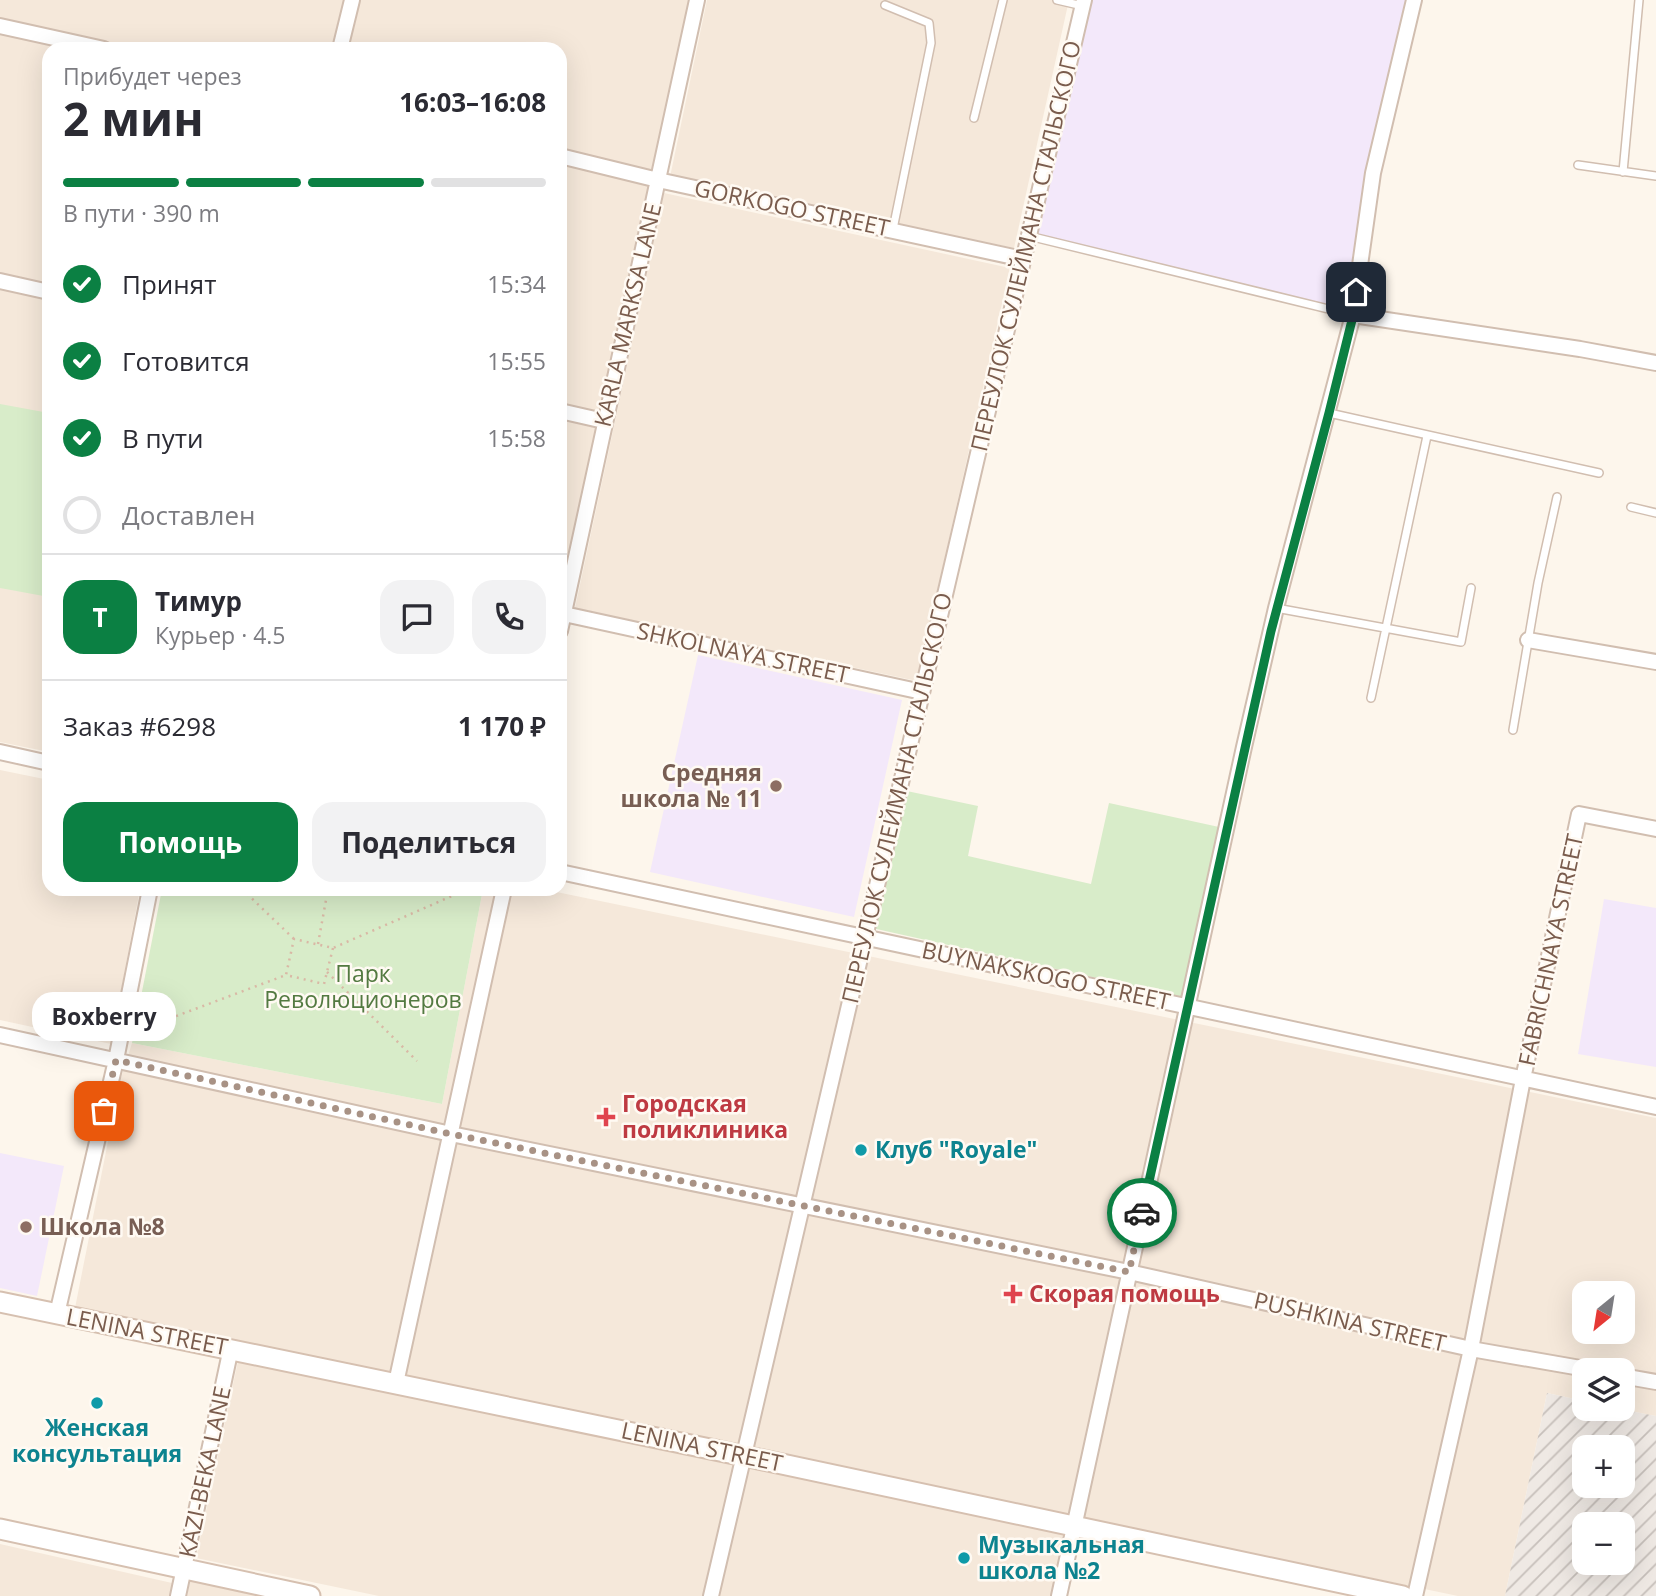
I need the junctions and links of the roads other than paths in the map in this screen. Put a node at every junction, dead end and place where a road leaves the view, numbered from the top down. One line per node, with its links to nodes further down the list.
1 (352, 0): 11 (street)
2 (697, 0): 17 (street, KARLA MARKSA LANE)
3 (1003, 0): 12 (lane)
4 (1057, 0): 7 (lane)
5 (1414, 0): 23 (street)
6 (1639, 0): 15 (lane)
7 (1083, 3): 19 (street, ПЕРЕУЛОК СУЛЕЙМАНА СТАЛЬСКОГО)
8 (886, 5): 18 (lane)
9 (0, 26): 10 (street)
10 (72, 42)
11 (342, 42)
12 (974, 118)
13 (567, 158): 17 (street, GORKOGO STREET)
14 (1578, 165): 15 (lane)
15 (1623, 172): 16 (lane)
16 (1656, 176)
17 (658, 180): 18 (street, GORKOGO STREET); 27 (street, KARLA MARKSA LANE)
18 (893, 229): 20 (street, GORKOGO STREET)
19 (1029, 236): 20 (street, ПЕРЕУЛОК СУЛЕЙМАНА СТАЛЬСКОГО); 23 (lane)
20 (1023, 259): 40 (street, ПЕРЕУЛОК СУЛЕЙМАНА СТАЛЬСКОГО)
21 (0, 281): 22 (street)
22 (42, 290)
23 (1353, 316): 24 (street); 26 (street)
24 (1656, 363)
25 (567, 413): 27 (street)
26 (1329, 413): 28 (lane); 35 (street)
27 (604, 421): 34 (street, KARLA MARKSA LANE)
28 (1427, 436): 29 (lane); 37 (lane)
29 (1599, 472)
30 (1557, 496): 38 (lane)
31 (1631, 507): 32 (lane)
32 (1656, 513)
33 (1471, 588): 37 (lane)
34 (567, 600)
35 (1276, 608): 37 (lane); 50 (street)
36 (567, 615): 40 (street, SHKOLNAYA STREET)
37 (1386, 629): 41 (lane)
38 (1528, 640): 39 (street); 42 (lane)
39 (1656, 662)
40 (922, 692): 49 (street, ПЕРЕУЛОК СУЛЕЙМАНА СТАЛЬСКОГО)
41 (1371, 698)
42 (1513, 730)
43 (0, 752): 44 (street)
44 (42, 761)
45 (1656, 829): 53 (street, FABRICHNAYA STREET)
46 (567, 873): 49 (street, BUYNAKSKOGO STREET)
47 (149, 896): 52 (street)
48 (502, 896): 55 (street)
49 (865, 937): 50 (street, BUYNAKSKOGO STREET); 56 (street, ПЕРЕУЛОК СУЛЕЙМАНА СТАЛЬСКОГО)
50 (1189, 1007): 53 (street, BUYNAKSKOGO STREET); 57 (street)
51 (0, 1035): 52 (street, PUSHKINA STREET)
52 (116, 1060): 55 (street, PUSHKINA STREET); 59 (street)
53 (1523, 1079): 54 (street, BUYNAKSKOGO STREET); 61 (street)
54 (1656, 1107)
55 (451, 1134): 56 (street, PUSHKINA STREET); 65 (street)
56 (803, 1205): 57 (street, PUSHKINA STREET); 66 (street, ПЕРЕУЛОК СУЛЕЙМАНА СТАЛЬСКОГО)
57 (1129, 1272): 61 (street, PUSHKINA STREET); 67 (street)
58 (0, 1302): 59 (street, LENINA STREET)
59 (57, 1314): 60 (street, LENINA STREET)
60 (231, 1348): 65 (street, LENINA STREET); 69 (street, KAZI-BEKA LANE)
61 (1471, 1349): 62 (street, PUSHKINA STREET); 75 (street)
62 (1572, 1367)
63 (1635, 1378): 64 (street)
64 (1656, 1382)
65 (396, 1383): 66 (street, LENINA STREET)
66 (744, 1456): 67 (street, LENINA STREET); 72 (street, ПЕРЕУЛОК СУЛЕЙМАНА СТАЛЬСКОГО)
67 (1074, 1525): 73 (street); 74 (street, LENINA STREET)
68 (0, 1529): 69 (street)
69 (184, 1569): 70 (street, KAZI-BEKA LANE); 71 (street)
70 (178, 1596)
71 (310, 1596)
72 (711, 1596)
73 (1059, 1596)
74 (1403, 1596)
75 (1415, 1596)

